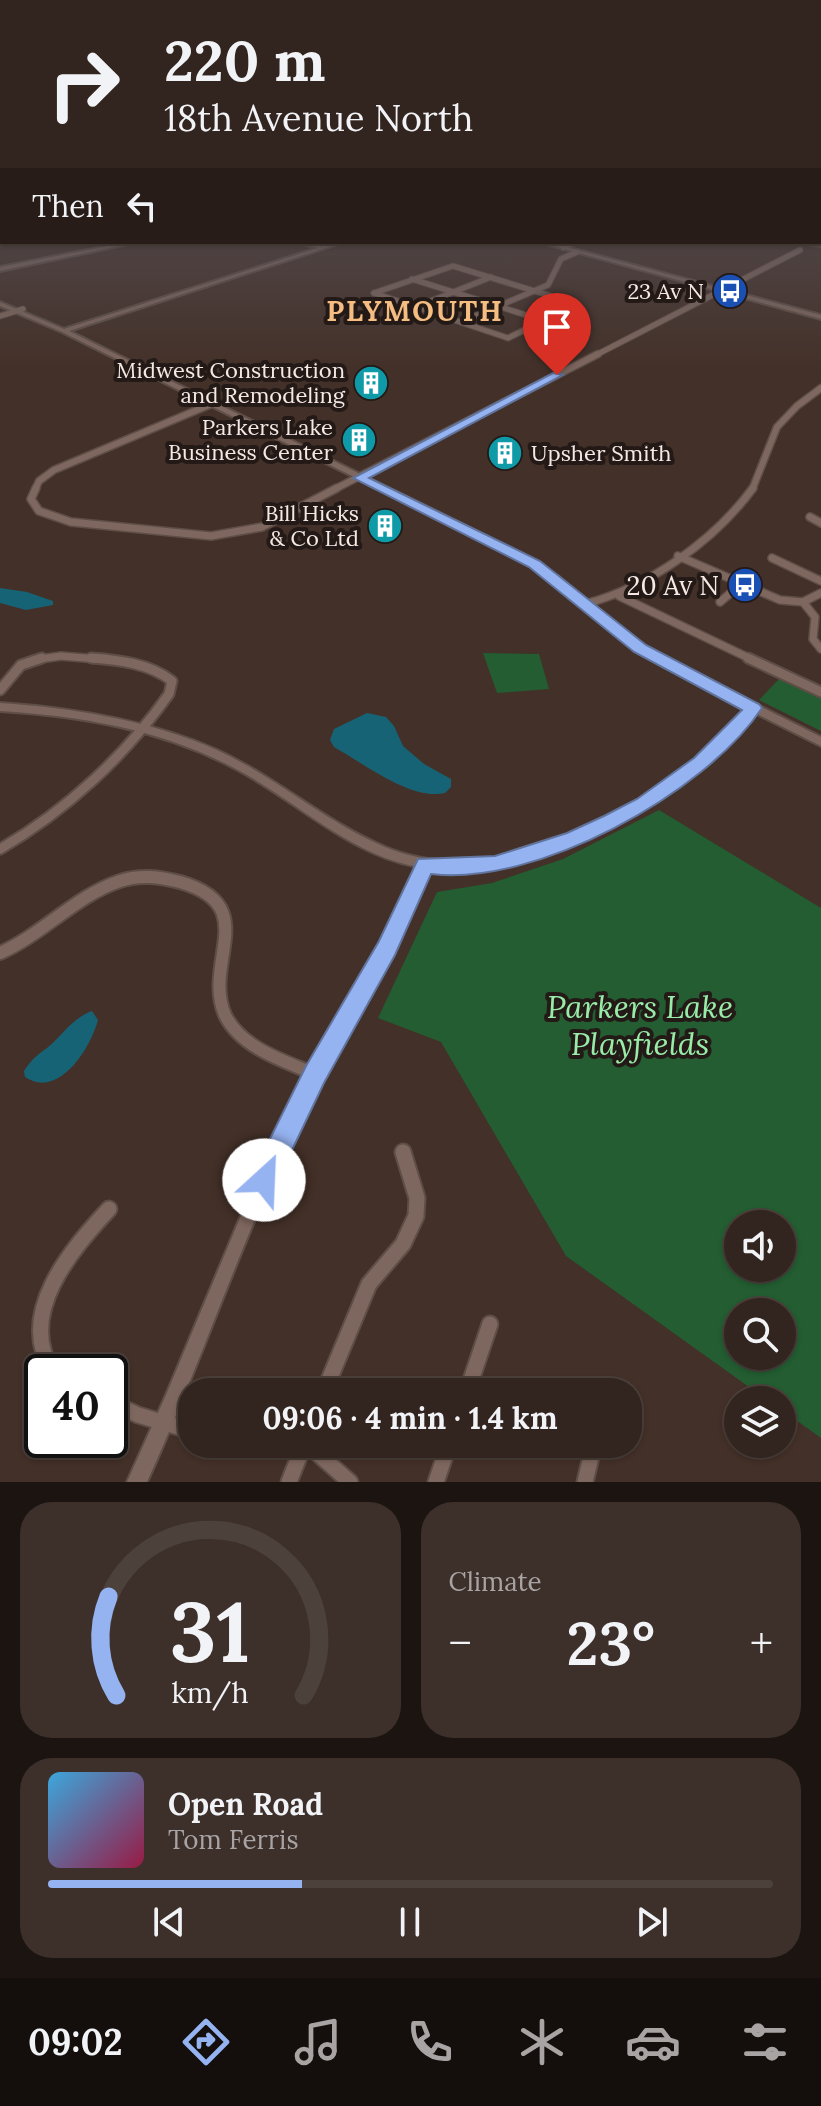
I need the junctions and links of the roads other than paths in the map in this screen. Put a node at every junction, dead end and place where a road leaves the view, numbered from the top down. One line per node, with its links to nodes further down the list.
1 (126, 244): 10 (street)
2 (307, 244): 6 (street)
3 (336, 244): 6 (street)
4 (548, 244): 7 (street)
5 (573, 244): 7 (street)
6 (324, 248): 25 (street)
7 (563, 248): 9 (street)
8 (800, 250): 14 (street)
9 (577, 252): 13 (street); 14 (street)
10 (0, 269)
11 (491, 277): 12 (street); 13 (street); 15 (street)
12 (412, 279): 15 (street); 19 (street)
13 (535, 290): 18 (street); 23 (street)
14 (720, 290): 22 (street); 28 (street)
15 (454, 292): 18 (street); 19 (street)
16 (0, 297): 20 (street)
17 (0, 304): 20 (street)
18 (498, 306): 23 (street); 24 (street)
19 (416, 307): 24 (street)
20 (20, 310): 21 (street); 25 (street)
21 (0, 316)
22 (821, 317)
23 (545, 321): 24 (street)
24 (461, 322)
25 (59, 329): 27 (street)
26 (821, 388): 31 (street)
27 (209, 405): 28 (street); 28 (street)
28 (359, 478): 39 (street)
29 (810, 517): 30 (street)
30 (821, 523)
31 (678, 556): 34 (street); 36 (street)
32 (772, 558): 33 (street)
33 (821, 581)
34 (741, 584): 37 (street); 38 (street)
35 (821, 593): 38 (street)
36 (619, 596): 39 (street); 42 (street)
37 (720, 602)
38 (803, 602): 40 (street)
39 (585, 604): 44 (street)
40 (821, 649)
41 (0, 690): 45 (street)
42 (821, 692)
43 (0, 707): 45 (street)
44 (753, 708): 46 (street); 48 (street)
45 (142, 728): 47 (street); 48 (street)
46 (821, 742)
47 (0, 849)
48 (425, 865): 50 (street)
49 (0, 953): 50 (street)
50 (315, 1074): 58 (street)
51 (403, 1152): 55 (street)
52 (109, 1209): 54 (street)
53 (490, 1324): 56 (street)
54 (46, 1354)
55 (330, 1378)
56 (472, 1378)
57 (128, 1409): 58 (street)
58 (163, 1424): 59 (street); 64 (street)
59 (178, 1428)
60 (299, 1458): 65 (street)
61 (322, 1458): 66 (street)
62 (444, 1458): 67 (street)
63 (591, 1458): 68 (street)
64 (137, 1482)
65 (289, 1482)
66 (350, 1482)
67 (436, 1482)
68 (585, 1482)

